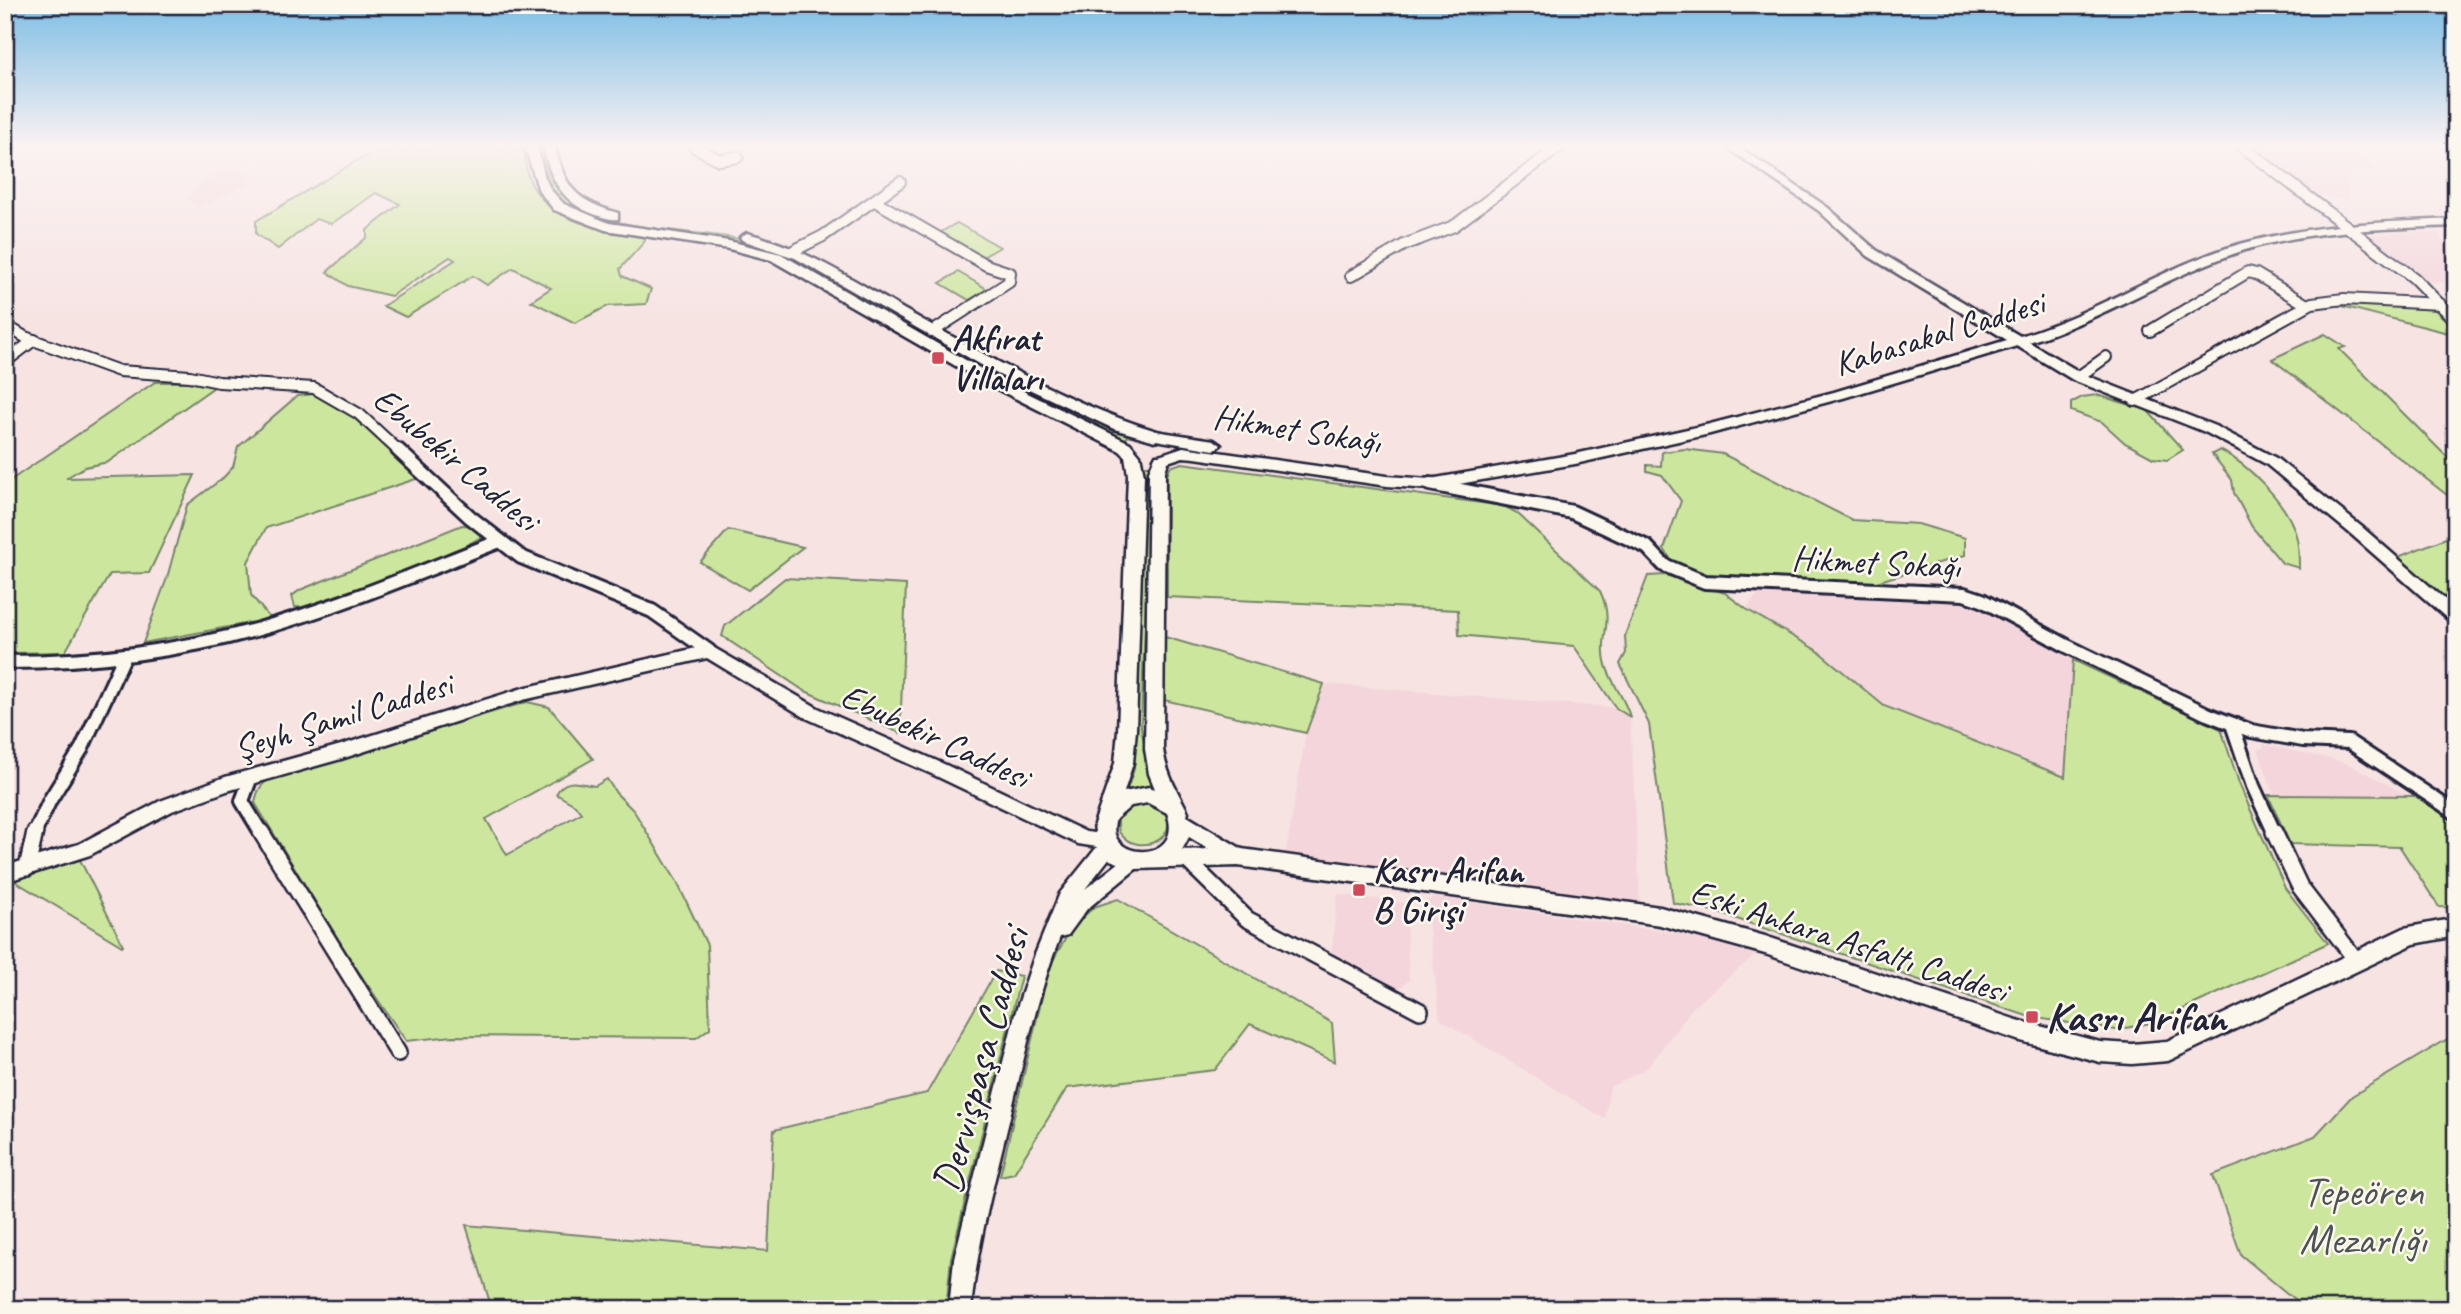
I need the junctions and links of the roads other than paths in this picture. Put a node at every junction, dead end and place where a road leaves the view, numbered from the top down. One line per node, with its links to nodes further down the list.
1 (562, 208): 25 (main road)
2 (592, 208): 10 (main road)
3 (864, 208): 10 (street)
4 (888, 208): 17 (street)
5 (1477, 208): 11 (street)
6 (1822, 208): 19 (street)
7 (2320, 208): 9 (street)
8 (2456, 222): 9 (street, Kabasakal Caddesi)
9 (2343, 227): 12 (street); 19 (street, Kabasakal Caddesi)
10 (793, 251): 17 (main road)
11 (1351, 276)
12 (2440, 304): 13 (street); 14 (street)
13 (2307, 305): 16 (street); 23 (street)
14 (2456, 321)
15 (5, 325): 18 (street, Ebubekir Caddesi)
16 (2150, 331)
17 (932, 332): 24 (main road)
18 (34, 340): 21 (street); 28 (street, Ebubekir Caddesi)
19 (2019, 341): 22 (street); 27 (street, Kabasakal Caddesi)
20 (2106, 357): 22 (street)
21 (5, 362)
22 (2078, 377): 23 (street)
23 (2135, 401): 29 (street)
24 (1155, 436): 25 (main road); 26 (main road); 27 (street, Hikmet Sokağı)
25 (1132, 455): 26 (main road); 36 (main road)
26 (1161, 458): 27 (street, Hikmet Sokağı); 37 (main road, Eski Ankara Asfaltı Caddesi)
27 (1430, 484): 33 (street, Hikmet Sokağı)
28 (500, 541): 30 (street, Ebubekir Caddesi); 31 (street)
29 (2456, 618)
30 (709, 651): 34 (street, Şeyh Şamil Caddesi); 38 (street, Ebubekir Caddesi)
31 (125, 655): 32 (street); 42 (street)
32 (5, 662)
33 (2232, 724): 35 (street, Hikmet Sokağı); 46 (street)
34 (251, 777): 42 (street, Şeyh Şamil Caddesi); 48 (street)
35 (2456, 813)
36 (1108, 814): 37 (main road, Eski Ankara Asfaltı Caddesi); 38 (main road)
37 (1179, 817): 40 (main road, Eski Ankara Asfaltı Caddesi); 41 (main road)
38 (1108, 843): 41 (main road); 45 (street, Dervişpaşa Caddesi)
39 (1184, 857): 40 (main road, Eski Ankara Asfaltı Caddesi); 41 (main road, Eski Ankara Asfaltı Caddesi); 47 (street)
40 (1238, 857): 46 (main road, Eski Ankara Asfaltı Caddesi)
41 (1140, 861): 45 (street)
42 (27, 869): 43 (street, Şeyh Şamil Caddesi)
43 (5, 874)
44 (2456, 928): 46 (main road, Eski Ankara Asfaltı Caddesi)
45 (1043, 957): 49 (street, Dervişpaşa Caddesi)
46 (2356, 960)
47 (1420, 1011)
48 (398, 1054)
49 (960, 1309)

